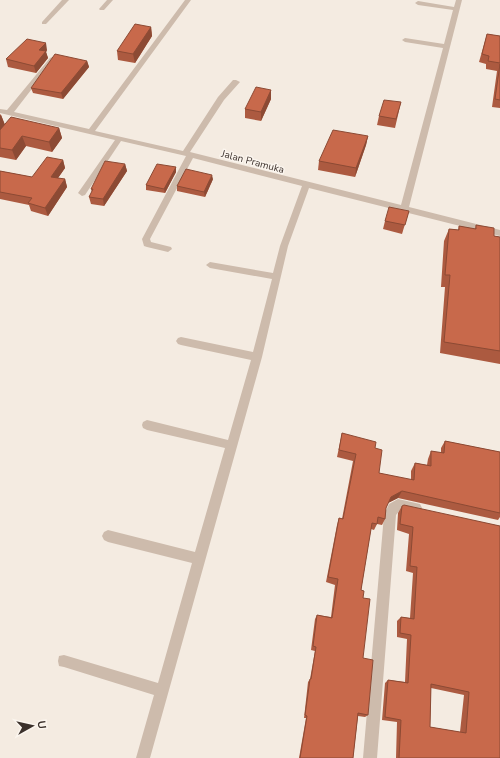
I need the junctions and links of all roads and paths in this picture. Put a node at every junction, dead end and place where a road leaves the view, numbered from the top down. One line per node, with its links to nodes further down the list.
1 (66, 0): 8 (street)
2 (110, 0): 6 (street)
3 (188, 0): 15 (street)
4 (459, 0): 7 (street)
5 (418, 3): 7 (street)
6 (102, 9)
7 (457, 9): 10 (street)
8 (44, 24)
9 (405, 40): 10 (street)
10 (446, 46): 20 (street)
11 (52, 59): 14 (street)
12 (236, 82): 17 (street)
13 (0, 111): 14 (street, Jalan Pramuka)
14 (9, 114): 15 (street, Jalan Pramuka)
15 (91, 131): 16 (street, Jalan Pramuka)
16 (119, 139): 17 (street, Jalan Pramuka); 19 (street)
17 (188, 154): 18 (street, Jalan Pramuka); 22 (street)
18 (306, 185): 20 (street, Jalan Pramuka); 24 (street)
19 (82, 193)
20 (404, 210): 21 (street, Jalan Pramuka)
21 (500, 233)
22 (168, 249)
23 (210, 265): 24 (street)
24 (277, 277): 26 (street)
25 (181, 341): 26 (street)
26 (257, 356): 28 (street)
27 (147, 425): 28 (street)
28 (231, 445): 31 (street)
29 (426, 511): 35 (street)
30 (108, 536): 31 (street)
31 (199, 559): 33 (street)
32 (64, 660): 33 (street)
33 (161, 691): 34 (street)
34 (143, 758)
35 (370, 758)

